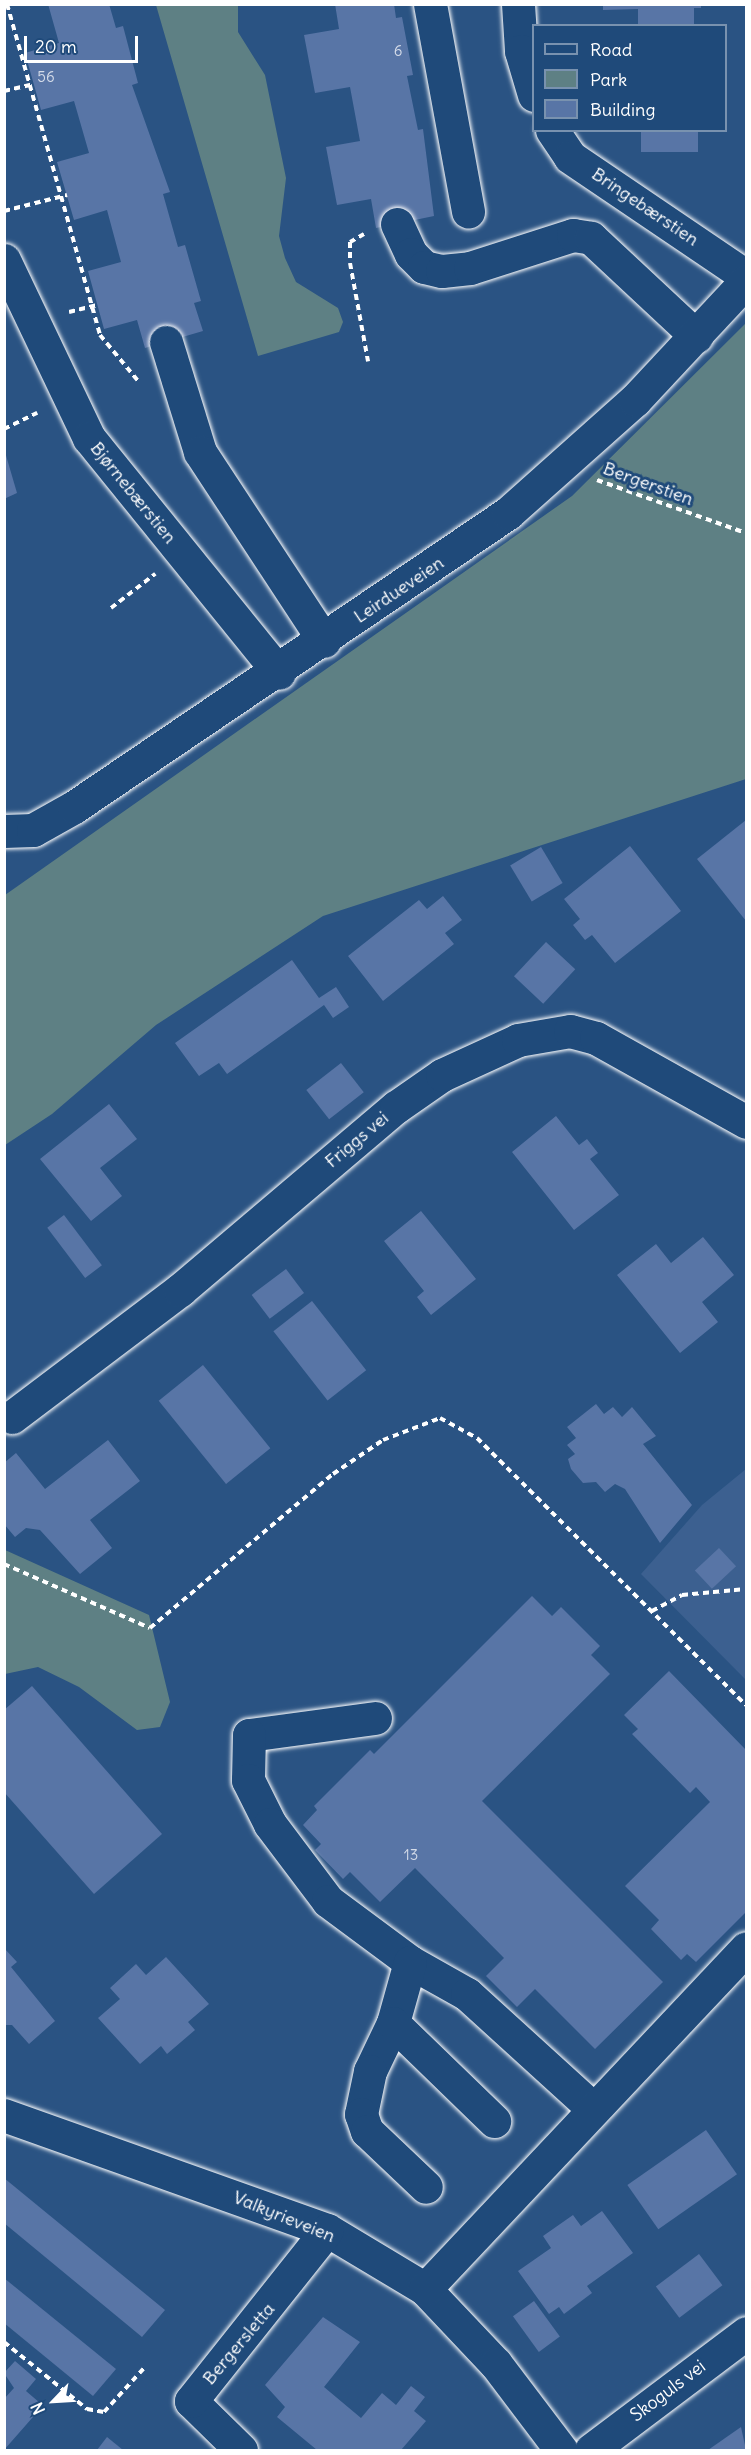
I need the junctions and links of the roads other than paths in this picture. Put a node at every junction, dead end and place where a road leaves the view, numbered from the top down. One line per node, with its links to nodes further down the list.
1 (430, 4): 5 (street)
2 (518, 4): 3 (street)
3 (532, 87)
4 (553, 132): 8 (street, Bringebærstien)
5 (468, 212)
6 (397, 224): 10 (street)
7 (4, 260): 13 (street, Bjørnebærstien)
8 (747, 276)
9 (747, 281): 10 (street, Leirdueveien)
10 (696, 336): 12 (street, Leirdueveien)
11 (166, 342): 12 (street)
12 (324, 641): 13 (street, Leirdueveien)
13 (279, 673): 14 (street, Leirdueveien)
14 (4, 831)
15 (740, 1107): 16 (street, Friggs vei)
16 (12, 1417)
17 (375, 1718): 19 (street)
18 (747, 1948): 21 (street)
19 (410, 1962): 20 (street); 21 (street)
20 (393, 2023): 23 (street); 24 (street)
21 (591, 2107): 26 (street)
22 (4, 2115): 25 (street, Valkyrieveien)
23 (494, 2121)
24 (426, 2187)
25 (327, 2230): 26 (street, Valkyrieveien); 28 (street, Bergersletta)
26 (425, 2289): 29 (street, Valkyrieveien)
27 (747, 2333): 30 (street, Skoguls vei)
28 (241, 2451)
29 (561, 2451)
30 (591, 2451)

